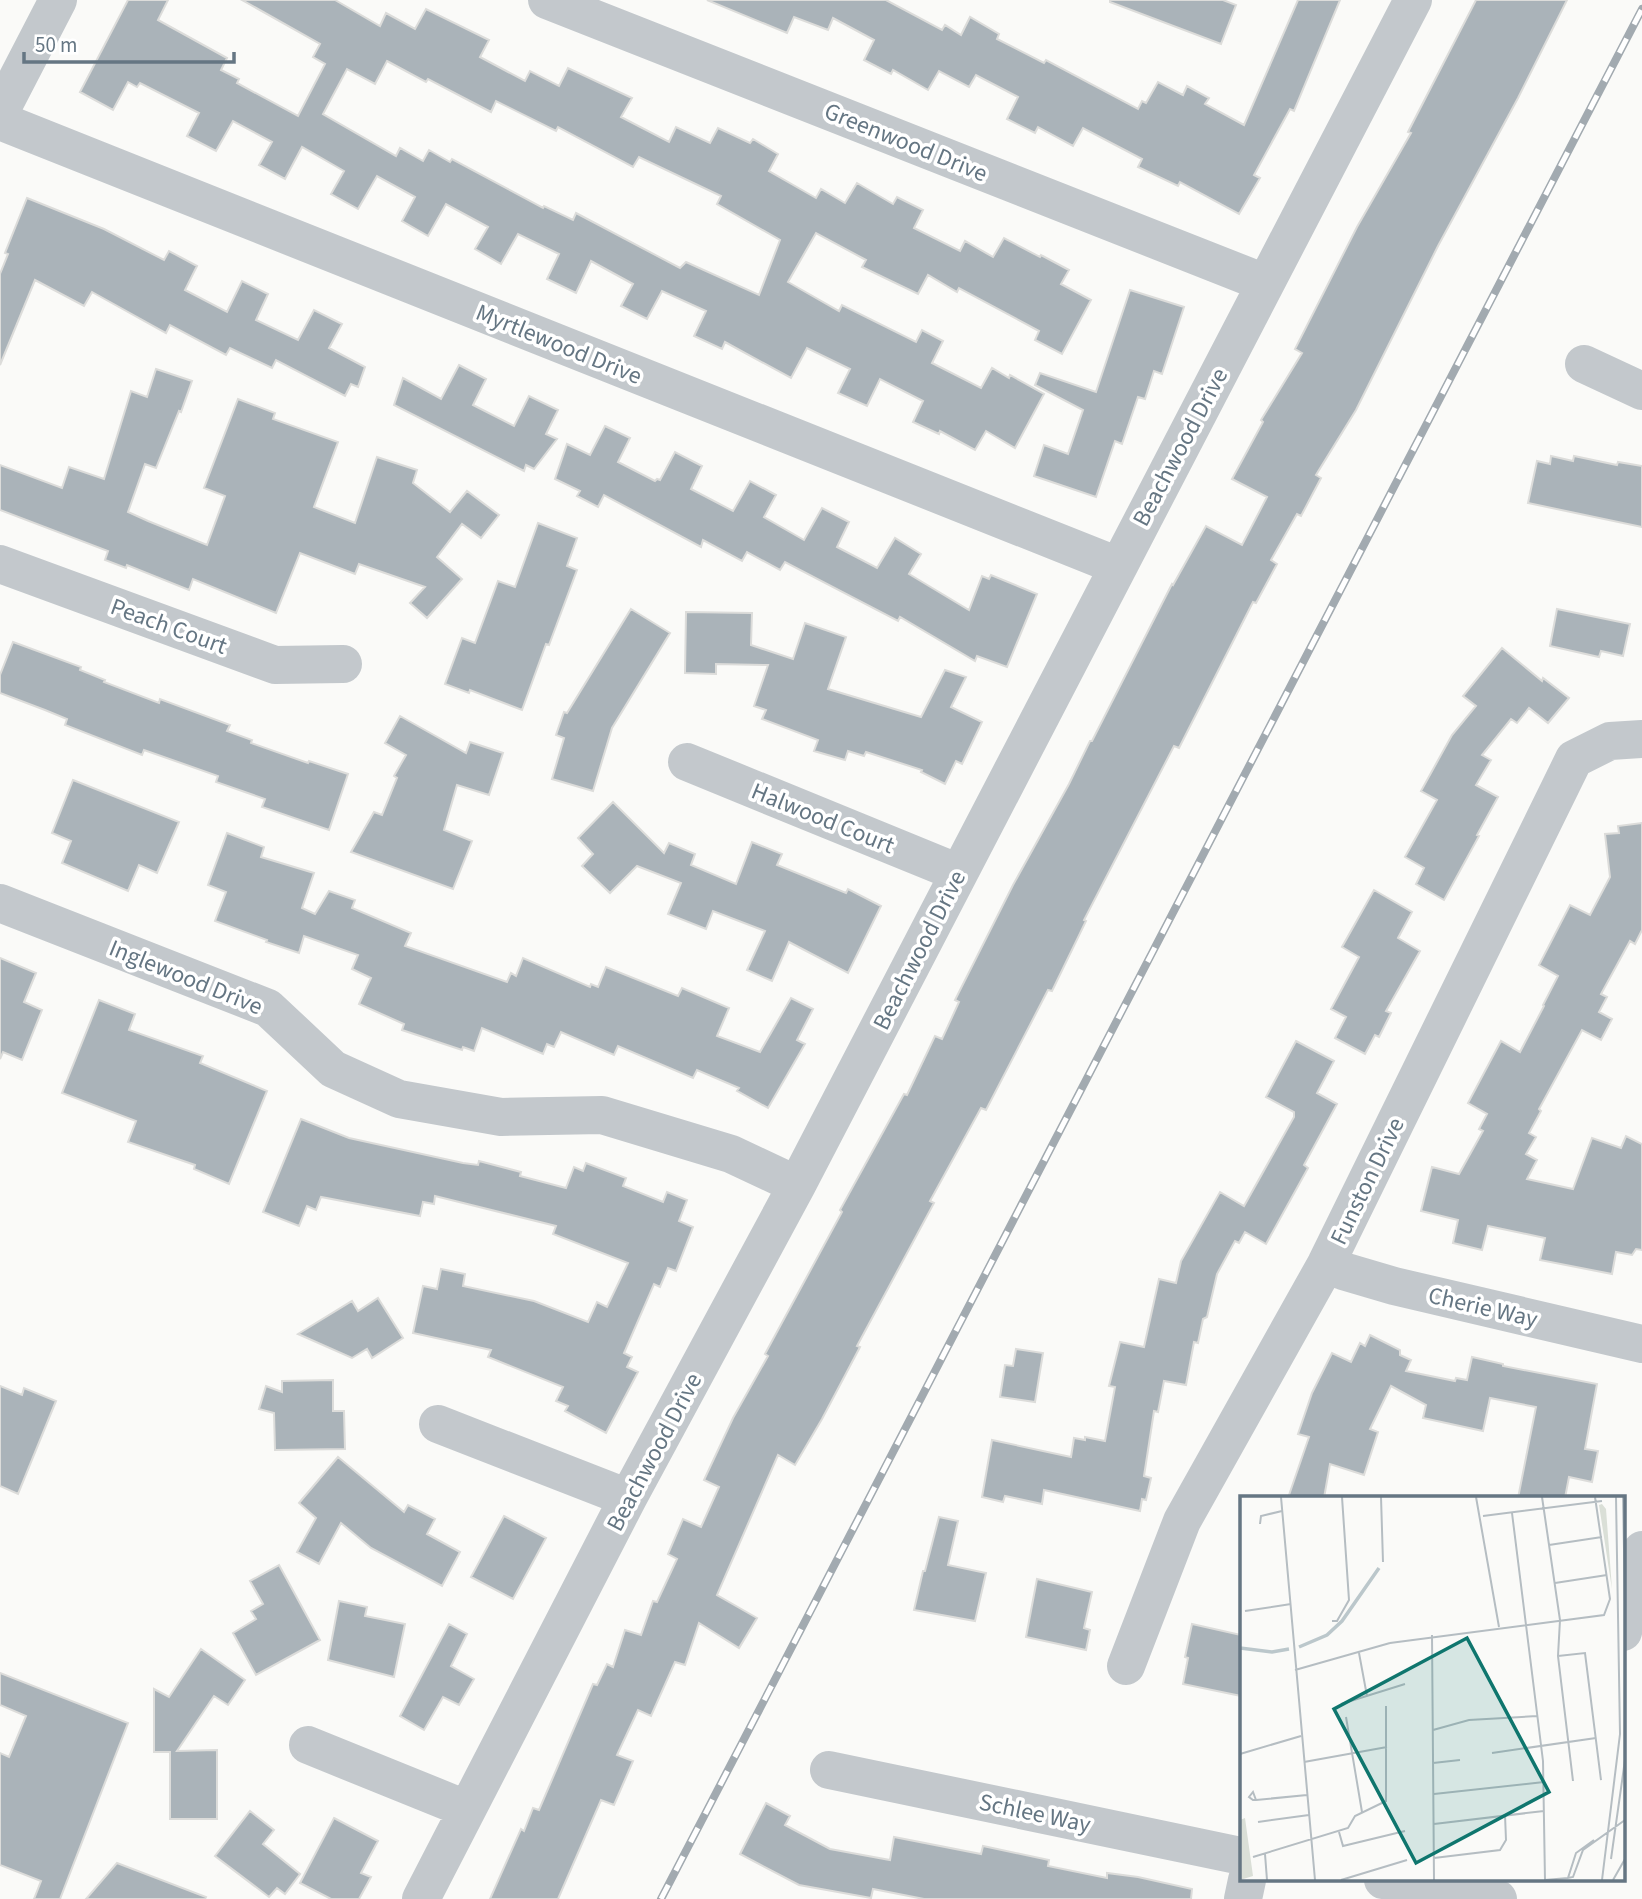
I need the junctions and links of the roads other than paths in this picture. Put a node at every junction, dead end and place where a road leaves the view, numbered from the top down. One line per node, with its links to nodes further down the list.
1 (58, 0): 4 (street)
2 (547, 0): 6 (street, Greenwood Drive)
3 (1413, 0): 6 (street, Beachwood Drive)
4 (0, 112)
5 (0, 121): 10 (street, Myrtlewood Drive)
6 (1265, 283): 10 (street, Beachwood Drive)
7 (1584, 364): 8 (street)
8 (1642, 391)
9 (0, 564): 11 (street, Peach Court)
10 (1118, 566): 14 (street, Beachwood Drive)
11 (343, 664)
12 (1642, 738): 17 (street, Funston Drive)
13 (687, 762): 14 (street, Halwood Court)
14 (959, 873): 16 (street, Beachwood Drive)
15 (0, 903): 16 (street, Inglewood Drive)
16 (797, 1185): 20 (street, Beachwood Drive)
17 (1326, 1264): 18 (street, Cherie Way); 23 (street, Funston Drive)
18 (1642, 1344)
19 (438, 1424): 20 (street)
20 (628, 1498): 26 (street, Beachwood Drive)
21 (1642, 1550): 22 (street)
22 (1624, 1628)
23 (1126, 1666)
24 (308, 1745): 26 (street)
25 (829, 1770): 27 (street, Schlee Way)
26 (466, 1809): 29 (street, Beachwood Drive)
27 (1240, 1856)
28 (1395, 1882): 30 (street)
29 (421, 1899)
30 (1498, 1899)

